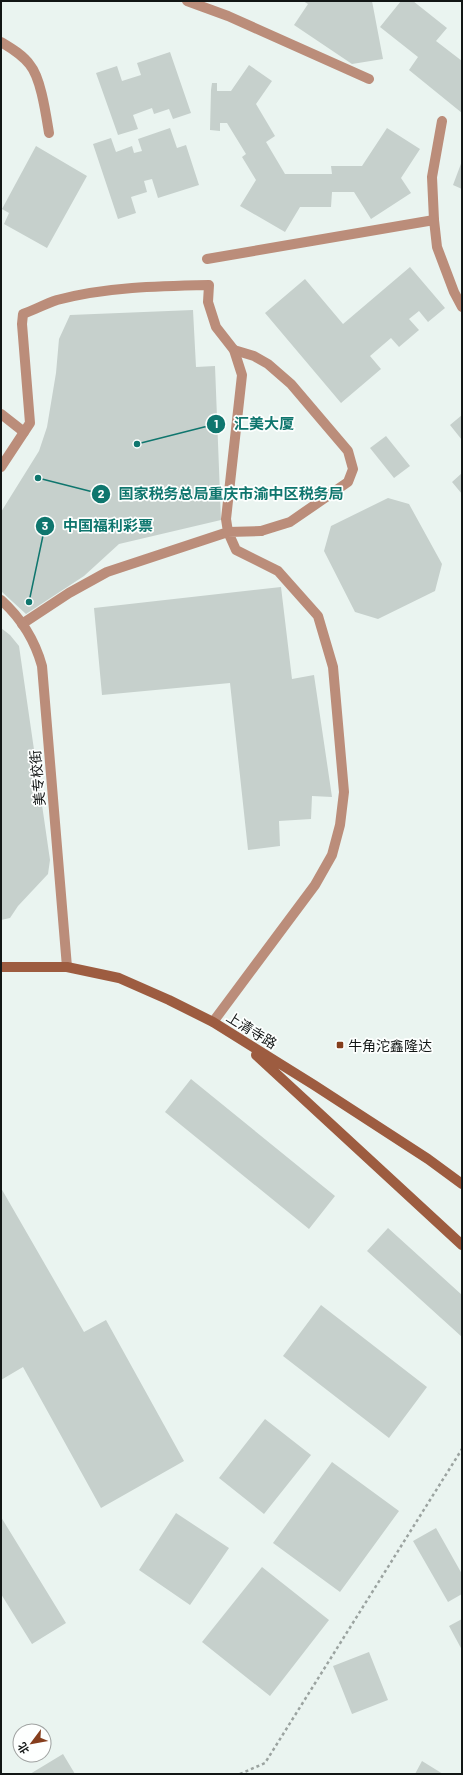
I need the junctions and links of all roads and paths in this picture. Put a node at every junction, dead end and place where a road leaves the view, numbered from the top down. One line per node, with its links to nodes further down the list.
1 (187, 1): 3 (street)
2 (1, 42): 5 (street)
3 (369, 80)
4 (442, 121): 6 (street)
5 (49, 133)
6 (434, 220): 7 (street); 8 (street)
7 (207, 259)
8 (462, 307)
9 (234, 350): 11 (street); 13 (street); 13 (street)
10 (1, 414): 11 (street)
11 (24, 432): 12 (street)
12 (1, 467)
13 (228, 532): 15 (street); 18 (street)
14 (1, 600): 15 (street, 美专校街)
15 (22, 624): 16 (street, 美专校街)
16 (67, 967): 17 (main road, 上清寺路); 18 (main road, 上清寺路)
17 (1, 968)
18 (213, 1022): 19 (main road, 上清寺路)
19 (240, 1040): 20 (main road, 上清寺路); 21 (main road)
20 (462, 1184)
21 (462, 1245)
22 (462, 1450): 23 (path)
23 (240, 1774)

